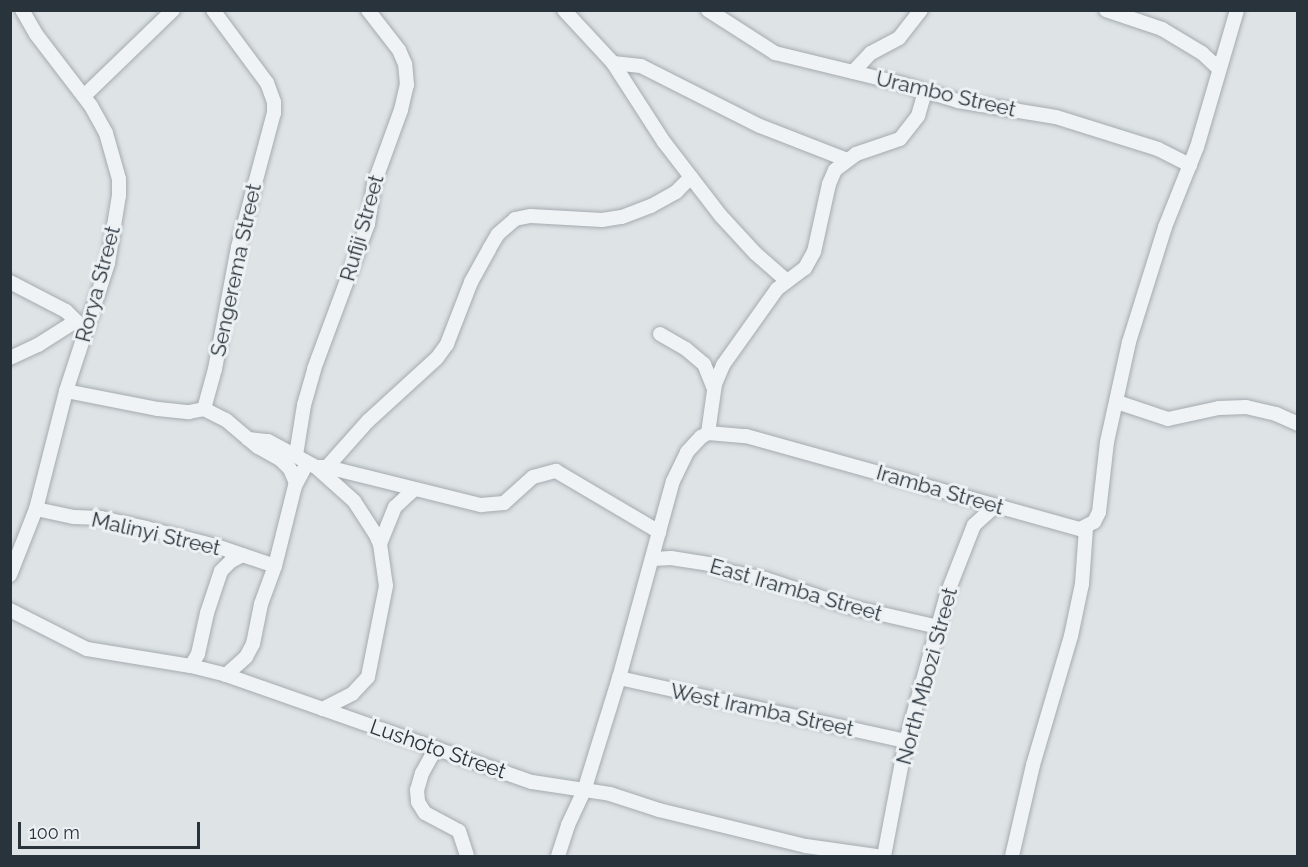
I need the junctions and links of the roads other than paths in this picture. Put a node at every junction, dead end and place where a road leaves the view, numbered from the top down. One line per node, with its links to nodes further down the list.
1 (22, 10): 14 (street, Rorya Street)
2 (173, 10): 14 (street)
3 (213, 10): 27 (street, Sengerema Street)
4 (368, 10): 31 (street, Rufiji Street)
5 (564, 10): 10 (street)
6 (708, 10): 12 (street, Urambo Street)
7 (1106, 10): 11 (street)
8 (1237, 10): 11 (street)
9 (920, 11): 12 (street)
10 (614, 63): 15 (street); 17 (street)
11 (1218, 69): 16 (street)
12 (853, 72): 13 (street, Urambo Street)
13 (925, 91): 15 (street); 16 (street, Urambo Street)
14 (84, 96): 21 (street, Rorya Street)
15 (847, 160): 18 (street)
16 (1190, 165): 26 (street)
17 (691, 177): 18 (street); 31 (street)
18 (786, 280): 24 (street)
19 (10, 282): 20 (street)
20 (76, 321): 21 (street); 23 (street)
21 (86, 331): 25 (street, Rorya Street)
22 (660, 334): 24 (street)
23 (10, 358)
24 (714, 389): 29 (street)
25 (66, 391): 27 (street); 35 (street, Rorya Street)
26 (1117, 402): 28 (street); 36 (street)
27 (204, 409): 30 (street)
28 (1298, 424)
29 (708, 433): 34 (street, Iramba Street); 37 (street)
30 (248, 439): 31 (street); 32 (street)
31 (311, 463): 32 (street, Rufiji Street); 33 (street); 38 (street)
32 (296, 483): 41 (street, Rufiji Street)
33 (414, 489): 37 (street); 38 (street)
34 (994, 507): 36 (street, Iramba Street); 44 (street, North Mbozi Street)
35 (36, 509): 39 (street, Malinyi Street); 42 (street, Rorya Street)
36 (1086, 528): 56 (street)
37 (659, 532): 40 (street)
38 (380, 544): 48 (street)
39 (243, 555): 41 (street, Malinyi Street); 45 (street)
40 (653, 559): 44 (street, East Iramba Street); 47 (street)
41 (275, 566): 46 (street, Rufiji Street)
42 (10, 575)
43 (10, 610): 45 (street, Lushoto Street)
44 (938, 627): 49 (street, North Mbozi Street)
45 (191, 666): 46 (street, Lushoto Street)
46 (226, 675): 48 (street, Lushoto Street)
47 (619, 678): 49 (street, West Iramba Street); 51 (street)
48 (323, 709): 50 (street, Lushoto Street)
49 (906, 741): 55 (street, North Mbozi Street)
50 (436, 748): 51 (street, Lushoto Street); 52 (street)
51 (584, 791): 53 (street); 54 (street, Lushoto Street)
52 (467, 856)
53 (558, 856)
54 (876, 856)
55 (884, 856)
56 (1012, 856)

